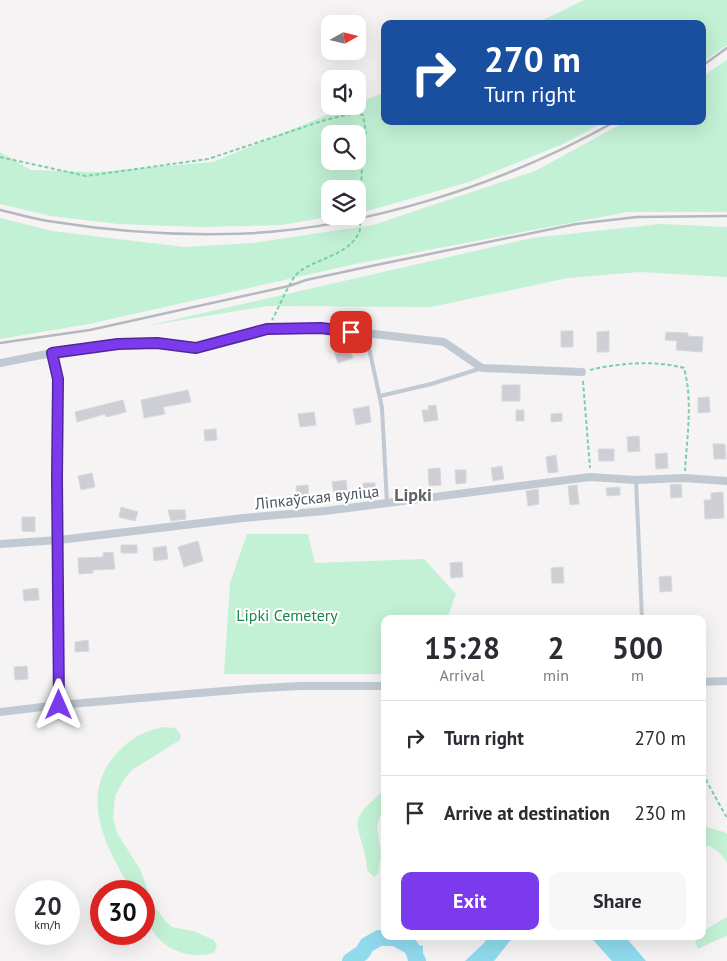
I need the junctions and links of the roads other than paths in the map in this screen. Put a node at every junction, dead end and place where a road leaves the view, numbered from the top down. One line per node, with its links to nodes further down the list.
1 (366, 334): 2 (street); 4 (street); 6 (lane)
2 (52, 353): 3 (street); 10 (street)
3 (0, 363)
4 (482, 368): 5 (street); 6 (lane)
5 (582, 372)
6 (380, 396): 9 (lane)
7 (636, 480): 8 (street, Ліпкаўская вуліца); 9 (street, Ліпкаўская вуліца); 12 (lane)
8 (727, 481)
9 (388, 503): 10 (street, Ліпкаўская вуліца)
10 (59, 540): 11 (street, Ліпкаўская вуліца); 16 (street)
11 (0, 544)
12 (642, 615)
13 (727, 681): 14 (street)
14 (706, 682)
15 (381, 686): 16 (street)
16 (59, 705): 17 (street)
17 (0, 712)

